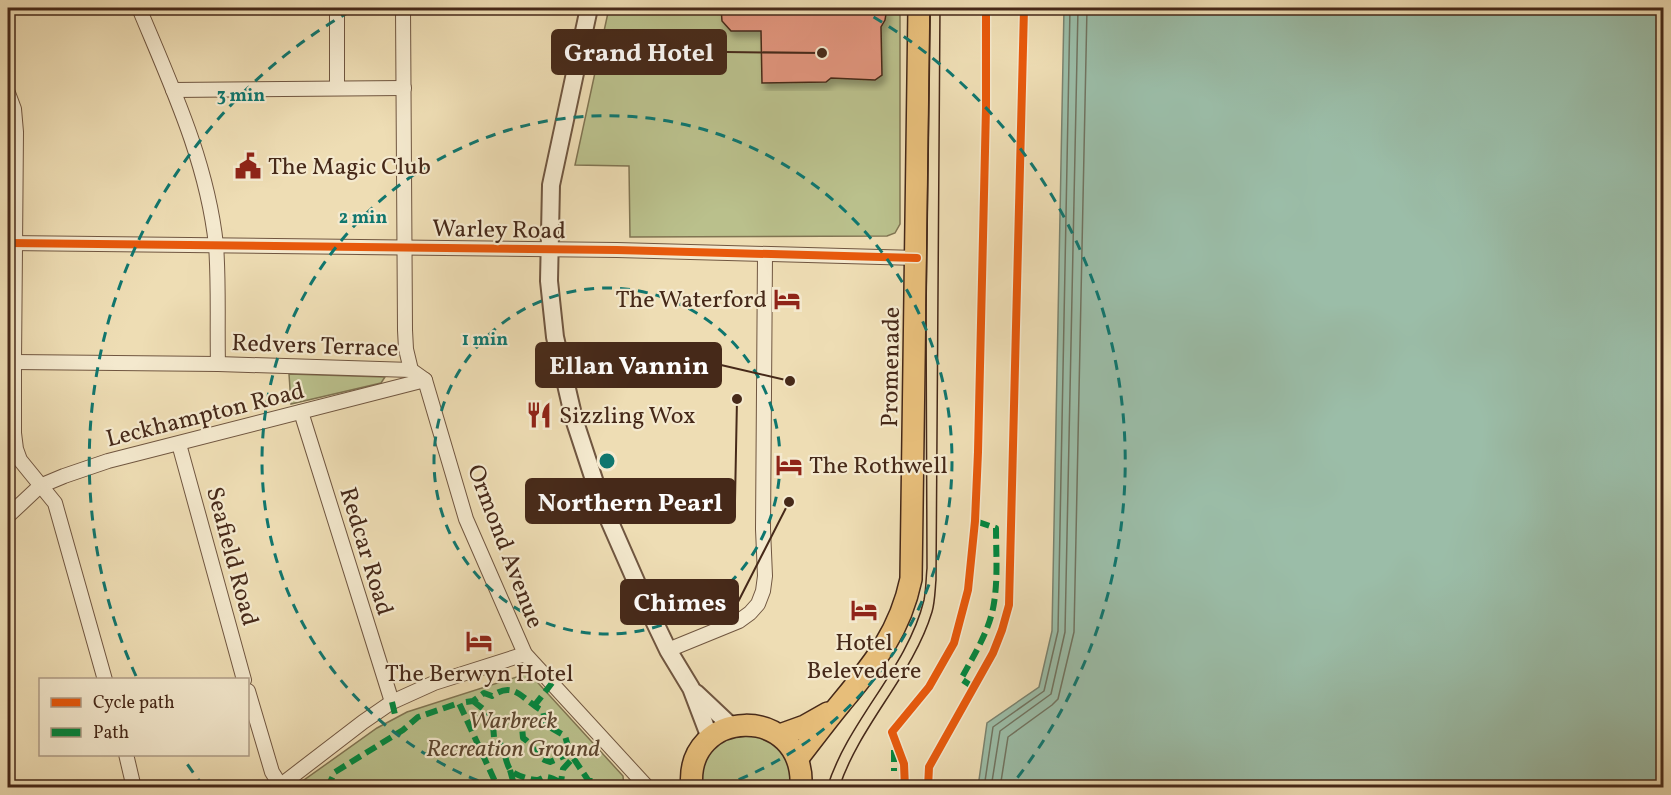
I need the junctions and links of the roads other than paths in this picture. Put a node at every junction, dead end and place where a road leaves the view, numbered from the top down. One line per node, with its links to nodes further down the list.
1 (139, 8): 8 (street)
2 (337, 8): 6 (street)
3 (403, 8): 7 (street)
4 (589, 8): 13 (street)
5 (919, 8): 15 (main road, Promenade)
6 (338, 88): 7 (street); 8 (street)
7 (404, 88): 12 (street)
8 (173, 90): 11 (street)
9 (8, 93): 10 (street)
10 (11, 243): 11 (street, Warley Road); 16 (street)
11 (216, 246): 12 (street, Warley Road); 17 (street)
12 (404, 247): 13 (street, Warley Road); 18 (street)
13 (549, 250): 14 (street, Warley Road); 24 (street)
14 (765, 255): 15 (street, Warley Road); 24 (street)
15 (917, 258): 31 (main road, Promenade)
16 (14, 362): 17 (street, Redvers Terrace); 22 (street)
17 (218, 364): 18 (street, Redvers Terrace)
18 (411, 370): 19 (street)
19 (425, 380): 20 (street, Leckhampton Road); 25 (street, Ormond Avenue)
20 (301, 412): 21 (street, Leckhampton Road); 30 (street, Redcar Road)
21 (179, 444): 22 (street, Leckhampton Road); 27 (street, Seafield Road)
22 (40, 486): 23 (street, Leckhampton Road); 26 (street)
23 (8, 516)
24 (668, 650): 28 (street)
25 (525, 654): 30 (street); 39 (street, Ormond Avenue)
26 (104, 678)
27 (243, 678)
28 (691, 688): 32 (street); 34 (street)
29 (249, 694): 37 (street)
30 (392, 702): 37 (street)
31 (839, 706): 33 (main road, Promenade); 36 (main road, Promenade)
32 (731, 726): 33 (main road); 34 (main road)
33 (780, 735): 36 (main road)
34 (710, 738): 40 (main road)
35 (126, 756): 38 (street)
36 (798, 758): 41 (main road)
37 (281, 786)
38 (134, 788)
39 (648, 788)
40 (692, 788)
41 (801, 788)

